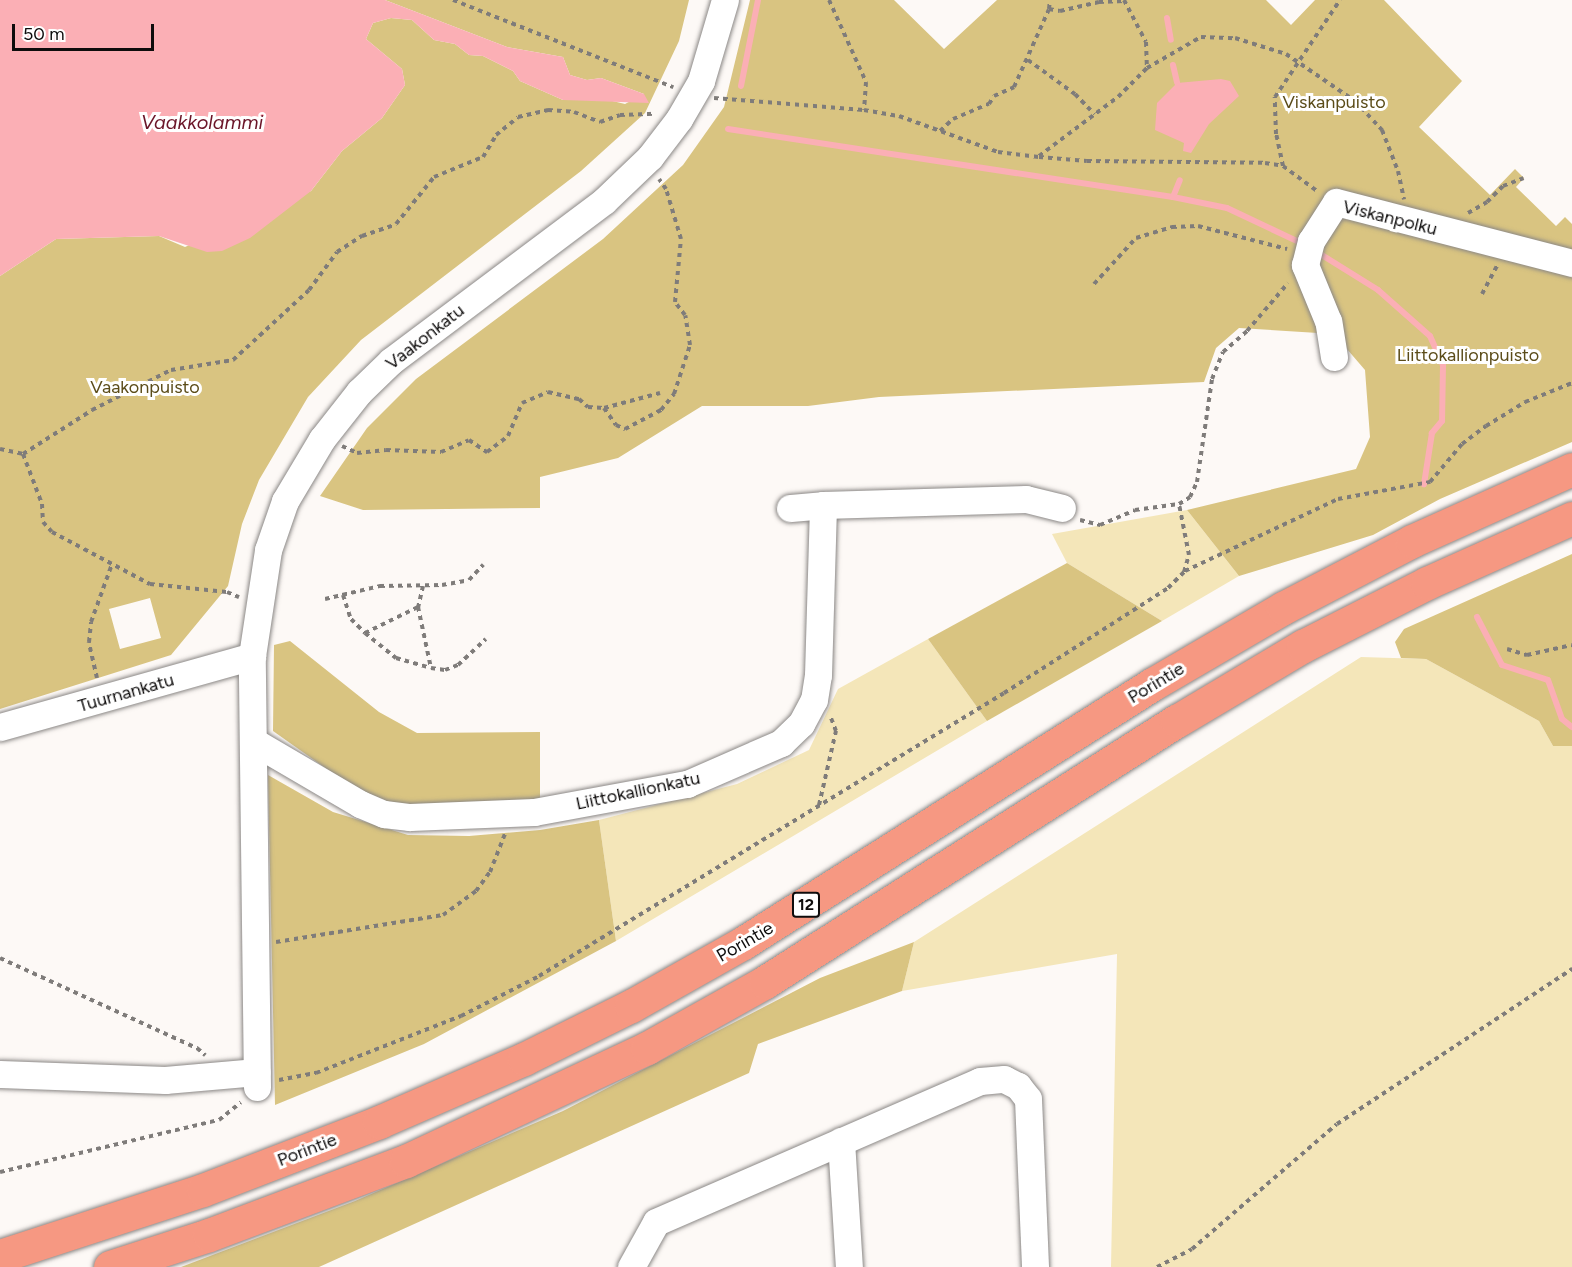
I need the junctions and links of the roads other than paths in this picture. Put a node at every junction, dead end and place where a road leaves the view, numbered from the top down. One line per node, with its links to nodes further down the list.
1 (725, 0): 9 (street, Vaakonkatu)
2 (1572, 263): 3 (street, Viskanpolku)
3 (1334, 357)
4 (1572, 469): 14 (highway, Porintie / 12)
5 (823, 506): 6 (street); 7 (street); 11 (street, Liittokallionkatu)
6 (790, 508)
7 (1062, 508)
8 (1572, 518): 15 (highway, 12)
9 (252, 656): 10 (street, Tuurnankatu); 11 (street, Vaakonkatu)
10 (0, 727)
11 (256, 743): 12 (street, Vaakonkatu)
12 (0, 1074)
13 (841, 1141): 16 (street); 17 (street); 18 (street)
14 (0, 1256)
15 (110, 1267)
16 (631, 1267)
17 (849, 1267)
18 (1035, 1267)

